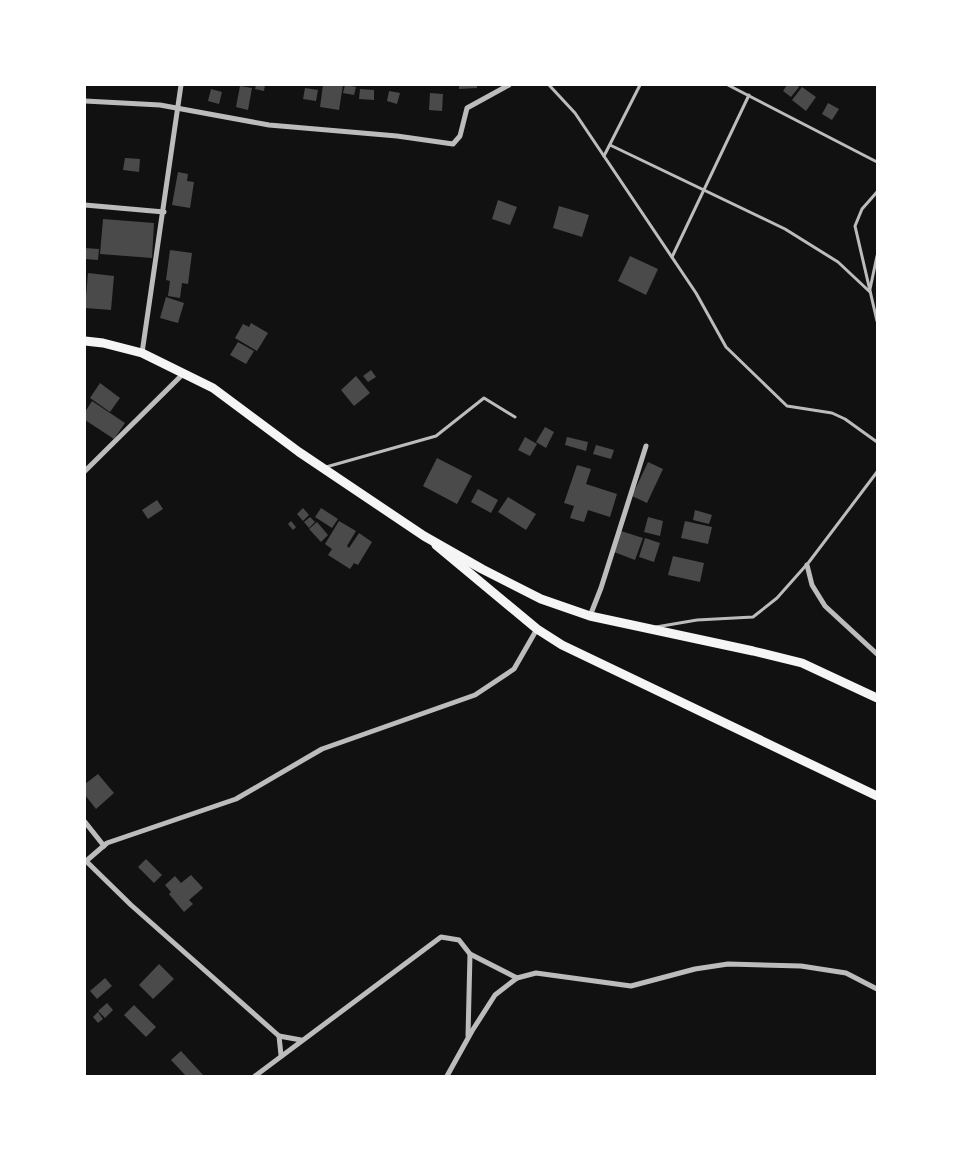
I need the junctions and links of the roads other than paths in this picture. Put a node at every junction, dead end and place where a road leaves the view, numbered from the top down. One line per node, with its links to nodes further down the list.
1 (181, 85): 8 (street)
2 (510, 85): 8 (street)
3 (549, 85): 10 (lane)
4 (640, 85): 9 (lane)
5 (728, 85): 6 (lane)
6 (748, 96): 11 (lane); 12 (lane)
7 (85, 101): 8 (street)
8 (179, 108): 15 (street)
9 (610, 145): 10 (lane); 12 (lane)
10 (604, 156): 17 (lane)
11 (877, 162)
12 (703, 190): 17 (lane); 18 (lane)
13 (877, 192): 18 (lane)
14 (85, 205): 15 (street)
15 (164, 212): 21 (street)
16 (877, 256): 18 (lane)
17 (672, 257): 24 (lane)
18 (870, 292): 19 (lane)
19 (877, 321)
20 (85, 341): 21 (main road)
21 (142, 353): 22 (main road)
22 (184, 373): 26 (main road); 27 (street)
23 (515, 417): 26 (lane)
24 (877, 442)
25 (646, 446): 31 (street)
26 (322, 468): 29 (main road)
27 (85, 471)
28 (877, 472): 30 (lane)
29 (424, 536): 31 (main road); 32 (main road)
30 (807, 565): 33 (lane); 34 (street)
31 (590, 616): 33 (main road)
32 (538, 629): 36 (main road); 38 (street)
33 (646, 629): 35 (main road)
34 (877, 654)
35 (877, 698)
36 (877, 796)
37 (85, 822): 38 (street)
38 (104, 846): 39 (street)
39 (85, 861): 43 (street)
40 (470, 954): 41 (street); 44 (street); 45 (street)
41 (517, 978): 42 (street); 44 (street)
42 (877, 988)
43 (279, 1036): 45 (street); 46 (street)
44 (468, 1039): 48 (street)
45 (301, 1040): 46 (street)
46 (281, 1055): 47 (street)
47 (254, 1076)
48 (448, 1076)

